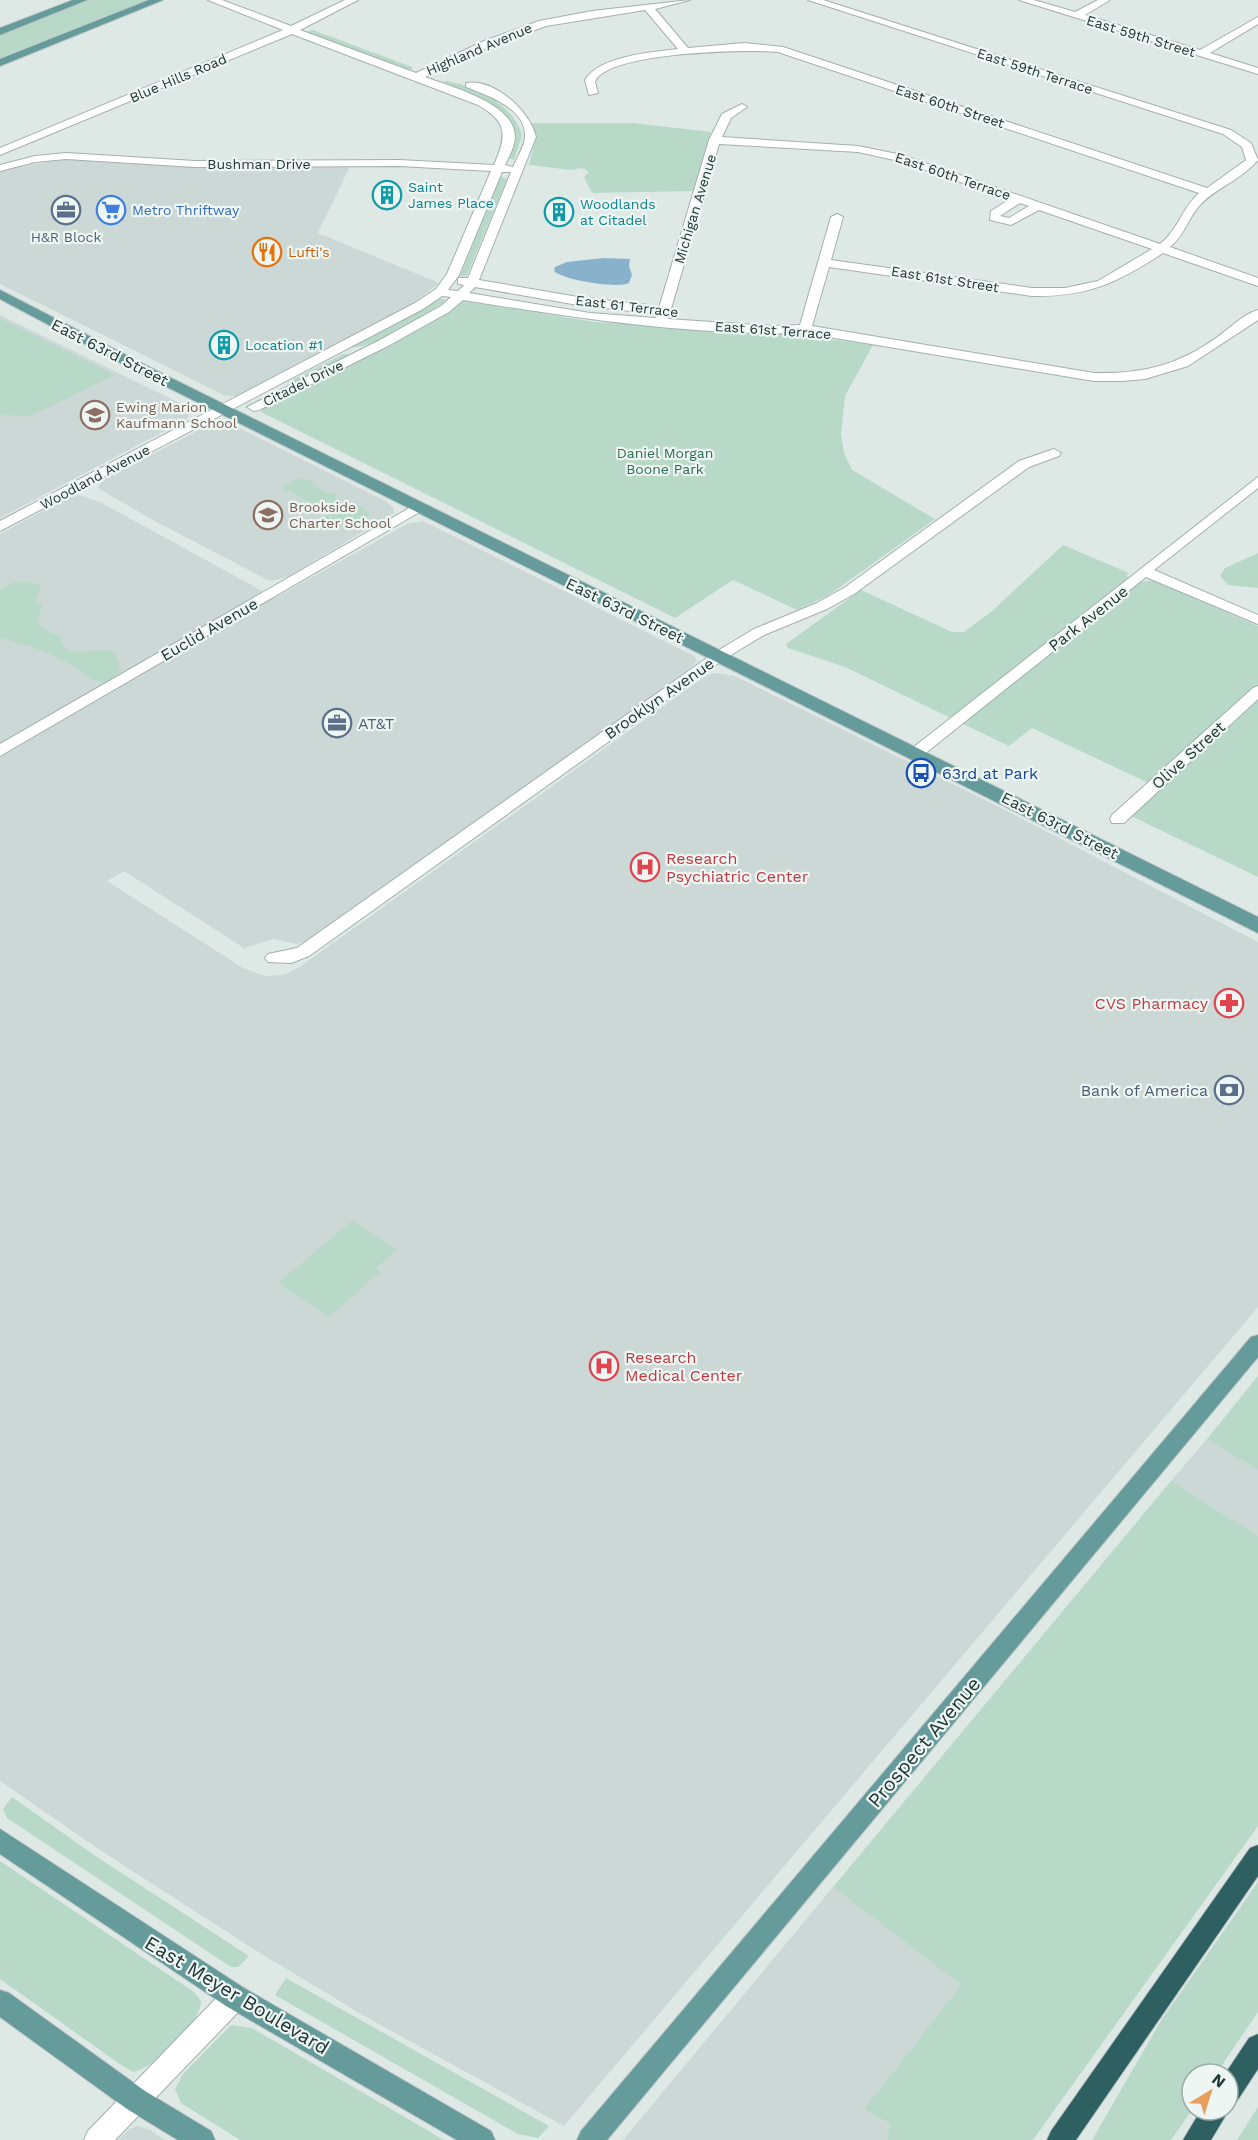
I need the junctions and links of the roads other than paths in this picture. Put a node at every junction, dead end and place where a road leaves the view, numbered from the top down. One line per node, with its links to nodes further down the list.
1 (82, 0): 13 (main road)
2 (158, 0): 16 (main road)
3 (213, 0): 12 (street, Citadel Drive)
4 (353, 0): 12 (street, Blue Hills Road)
5 (685, 0): 9 (street, Highland Avenue)
6 (813, 0): 23 (street, East 59th Terrace)
7 (1023, 0): 10 (street, East 59th Street)
8 (1105, 0): 10 (street)
9 (647, 6): 14 (street); 17 (street, Highland Avenue)
10 (1076, 16): 15 (street, East 59th Street)
11 (1258, 20): 15 (street)
12 (296, 28): 17 (street, Citadel Drive); 19 (street, Citadel Drive); 24 (street, Blue Hills Road)
13 (0, 32)
14 (686, 52): 20 (street); 28 (street, East 60th Street)
15 (1201, 54): 18 (street, East 59th Street)
16 (0, 63)
17 (429, 70): 19 (street, Highland Avenue); 27 (street, Citadel Drive)
18 (1258, 71)
19 (416, 77): 26 (street, Citadel Drive)
20 (593, 93)
21 (742, 107): 22 (street, Michigan Avenue)
22 (715, 140): 29 (street, East 60th Terrace); 41 (street, Michigan Avenue)
23 (1253, 149): 28 (street, East 61st Street)
24 (0, 152)
25 (0, 168): 26 (street, Bushman Drive)
26 (498, 169): 27 (street, Bushman Drive); 34 (street, Citadel Drive)
27 (520, 170): 36 (street, Citadel Drive)
28 (1210, 193): 32 (street, East 61st Street)
29 (1019, 199): 30 (street); 30 (street, East 60th Terrace)
30 (1039, 205): 32 (street)
31 (837, 217): 33 (street)
32 (1162, 248): 33 (street, East 61st Street); 35 (street)
33 (824, 263): 42 (street)
34 (450, 279): 36 (street, East 61 Terrace); 37 (street, Citadel Drive)
35 (1258, 282)
36 (472, 283): 39 (street, Citadel Drive); 41 (street, East 61 Terrace)
37 (440, 292): 39 (street, East 61st Terrace); 43 (street, Citadel Drive)
38 (0, 294): 43 (main road, East 63rd Street)
39 (460, 296): 41 (street, East 61st Terrace); 43 (street, Citadel Drive)
40 (1258, 314): 42 (street, East 61st Terrace)
41 (663, 316): 42 (street, East 61st Terrace)
42 (805, 329)
43 (223, 409): 46 (main road, East 63rd Street); 47 (street, Woodland Avenue)
44 (1054, 453): 50 (street, Brooklyn Avenue)
45 (1258, 481): 48 (street, Park Avenue)
46 (418, 507): 50 (main road, East 63rd Street); 52 (street, Euclid Avenue)
47 (0, 527)
48 (1146, 572): 49 (street); 53 (street, Park Avenue)
49 (1258, 620)
50 (719, 656): 53 (main road, East 63rd Street); 56 (street, Brooklyn Avenue)
51 (1258, 692): 54 (street, Olive Street)
52 (0, 752)
53 (916, 753): 55 (main road, East 63rd Street)
54 (1118, 819)
55 (1256, 923)
56 (274, 958)
57 (1258, 1343): 69 (main road, Prospect Avenue)
58 (0, 1840): 60 (main road, East Meyer Boulevard)
59 (1258, 1856): 70 (highway)
60 (235, 1997): 64 (street); 68 (main road, East Meyer Boulevard)
61 (0, 2002): 64 (main road)
62 (1258, 2047): 63 (highway)
63 (1240, 2074)
64 (136, 2100): 66 (street); 67 (main road)
65 (1208, 2122): 71 (highway)
66 (98, 2140)
67 (202, 2140)
68 (482, 2140)
69 (590, 2140)
70 (1060, 2140)
71 (1196, 2140)

